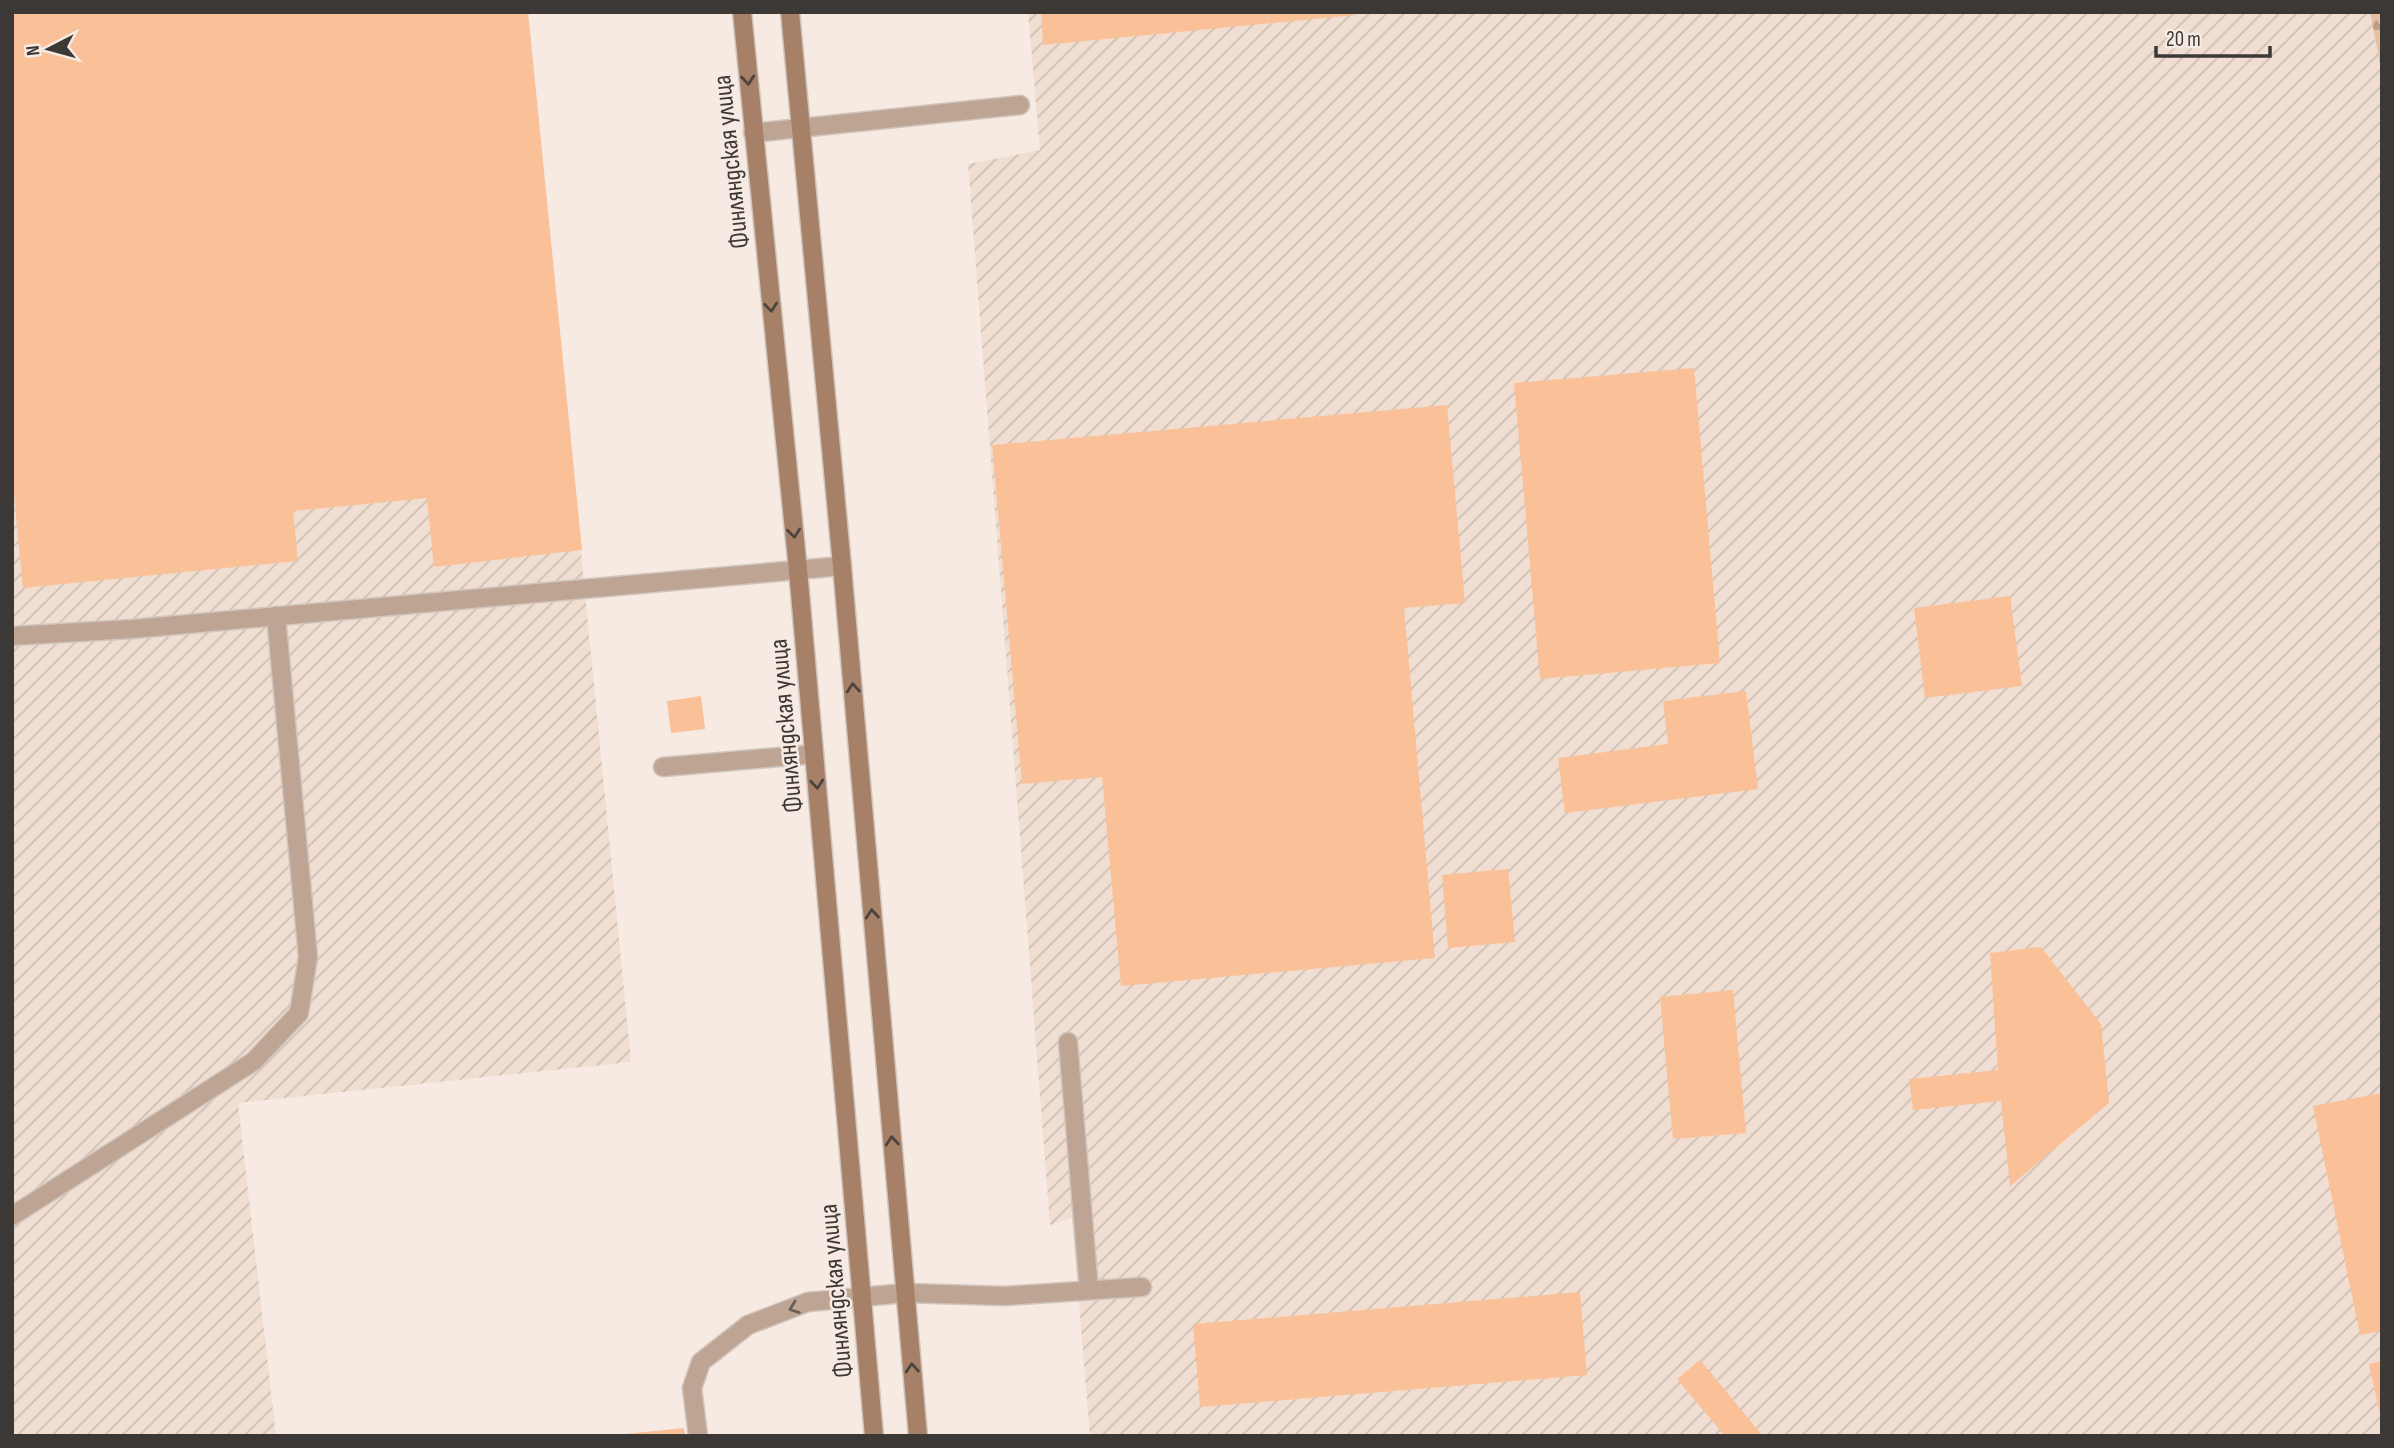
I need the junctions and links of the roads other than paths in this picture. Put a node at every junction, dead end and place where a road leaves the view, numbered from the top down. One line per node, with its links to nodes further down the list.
1 (742, 12): 5 (street, Финляндская улица, one-way to 5)
2 (790, 12): 4 (street)
3 (1020, 105): 4 (lane)
4 (800, 130): 5 (lane); 6 (street)
5 (753, 133): 7 (street, Финляндская улица, one-way to 7)
6 (842, 566): 7 (lane); 16 (street, one-way to 6)
7 (798, 570): 8 (lane); 10 (street, Финляндская улица)
8 (276, 617): 9 (lane); 13 (lane)
9 (12, 636)
10 (814, 754): 11 (lane); 17 (street, Финляндская улица, one-way to 17)
11 (663, 767)
12 (1068, 1042): 15 (lane)
13 (12, 1216)
14 (1142, 1287): 15 (lane)
15 (1089, 1290): 16 (lane)
16 (905, 1293): 17 (lane); 20 (street, one-way to 16)
17 (861, 1295): 18 (lane, one-way to 18); 19 (street, Финляндская улица)
18 (698, 1436)
19 (874, 1436)
20 (918, 1436)

